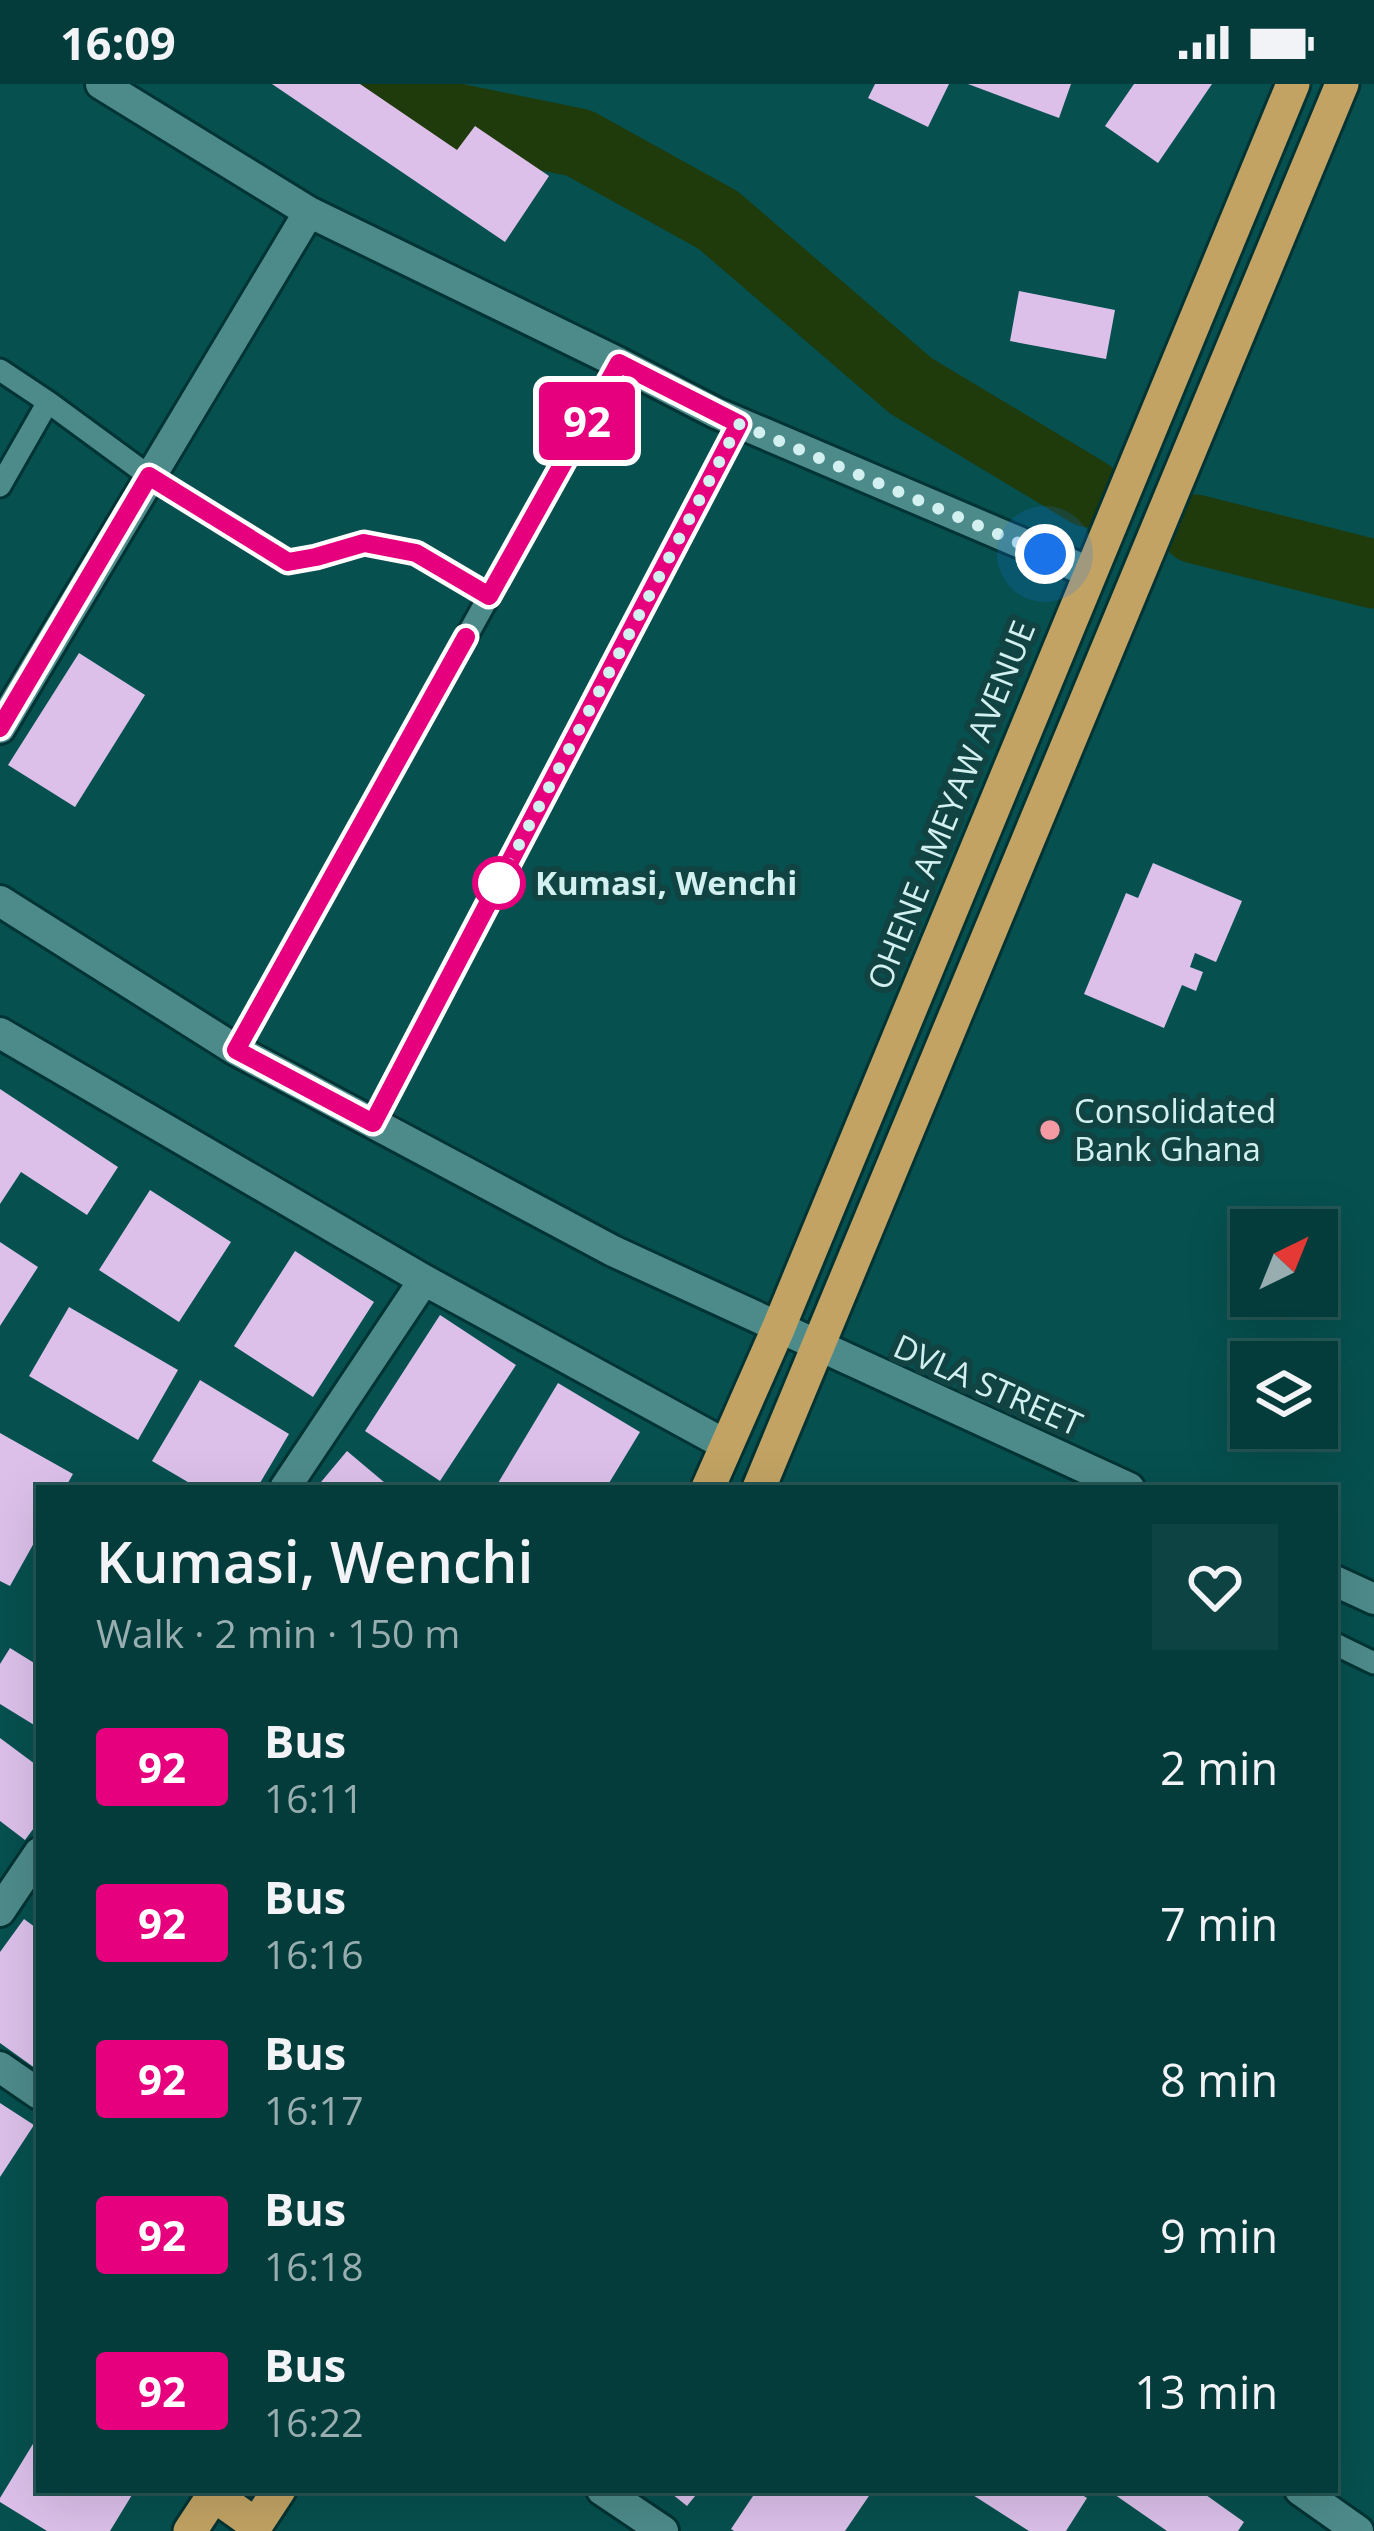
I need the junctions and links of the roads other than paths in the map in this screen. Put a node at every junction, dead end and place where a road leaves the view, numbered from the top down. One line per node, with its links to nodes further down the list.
1 (101, 84): 4 (street)
2 (1293, 84): 5 (highway, OHENE AMEYAW AVENUE)
3 (1342, 84): 6 (highway)
4 (309, 212): 7 (street); 13 (street)
5 (1230, 237): 6 (highway); 11 (highway, OHENE AMEYAW AVENUE)
6 (1270, 255): 12 (highway)
7 (619, 363): 10 (street); 16 (lane)
8 (0, 370): 9 (lane)
9 (48, 401): 13 (lane); 14 (lane)
10 (739, 424): 15 (street); 25 (lane)
11 (1150, 426): 12 (highway); 15 (highway, OHENE AMEYAW AVENUE)
12 (1191, 446): 18 (highway)
13 (149, 476): 16 (lane); 19 (street)
14 (0, 486)
15 (1089, 572): 17 (highway, OHENE AMEYAW AVENUE)
16 (489, 596): 24 (lane)
17 (1037, 697): 18 (highway); 20 (highway, OHENE AMEYAW AVENUE)
18 (1078, 718): 22 (highway)
19 (0, 728)
20 (962, 879): 22 (highway); 27 (highway, OHENE AMEYAW AVENUE)
21 (0, 901): 24 (street, DVLA STREET)
22 (1003, 901): 28 (highway)
23 (0, 1034): 26 (street)
24 (236, 1050): 25 (street, DVLA STREET)
25 (373, 1123): 27 (street, DVLA STREET)
26 (424, 1280): 29 (street); 30 (street)
27 (778, 1329): 28 (street, DVLA STREET); 29 (highway, OHENE AMEYAW AVENUE)
28 (818, 1347): 32 (highway); 33 (street, DVLA STREET)
29 (726, 1445): 31 (highway, OHENE AMEYAW AVENUE)
30 (287, 1485)
31 (710, 1485)
32 (759, 1485)
33 (1122, 1485)
34 (1338, 1582): 35 (street)
35 (1374, 1599)
36 (1338, 1645): 37 (lane)
37 (1374, 1663)
38 (36, 1857): 39 (street)
39 (0, 1910)
40 (0, 2067): 41 (street)
41 (36, 2093)
42 (215, 2493): 48 (highway)
43 (217, 2493): 47 (highway)
44 (277, 2493): 47 (highway)
45 (606, 2493): 49 (street)
46 (1304, 2493): 50 (street)
47 (254, 2528)
48 (190, 2531)
49 (663, 2531)
50 (1358, 2531)

